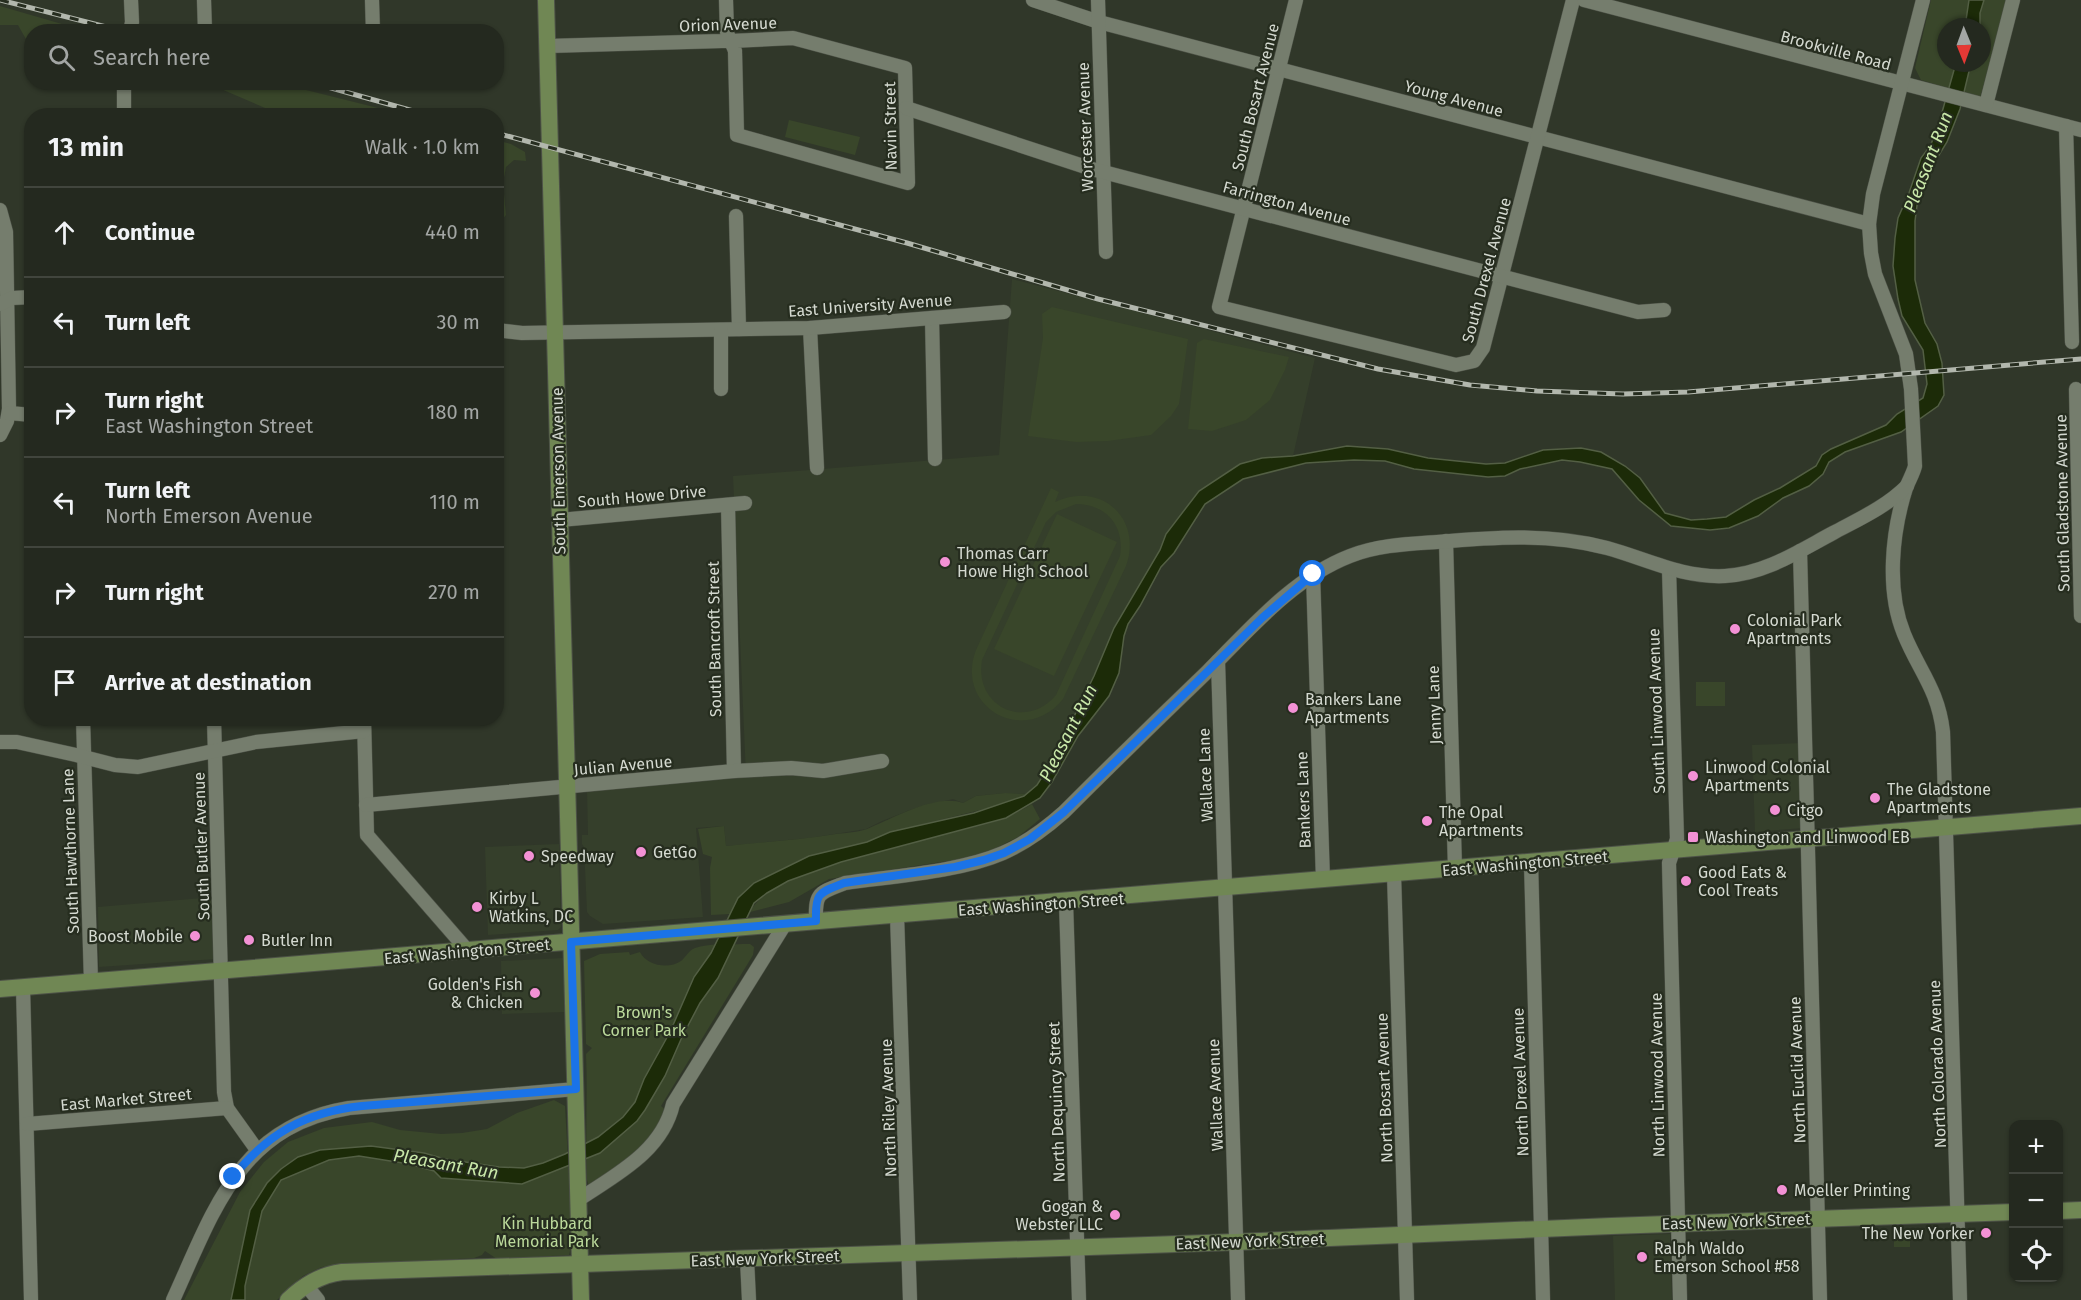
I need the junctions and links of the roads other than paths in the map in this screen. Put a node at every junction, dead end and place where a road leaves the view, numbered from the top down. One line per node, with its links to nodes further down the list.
1 (131, 0): 14 (street)
2 (204, 0): 15 (street)
3 (372, 0): 16 (street)
4 (546, 0): 18 (main road, South Emerson Avenue)
5 (726, 0): 17 (street)
6 (1033, 0): 13 (street, Young Avenue)
7 (1098, 0): 13 (street, Worcester Avenue)
8 (1296, 0): 20 (street, South Bosart Avenue)
9 (1573, 0): 28 (street, South Drexel Avenue)
10 (1584, 0): 21 (street, Brookville Road)
11 (1923, 0): 21 (street, North Colorado Avenue)
12 (2013, 0): 23 (street)
13 (1098, 22): 20 (street, Young Avenue); 29 (street, Worcester Avenue)
14 (132, 24)
15 (205, 24)
16 (373, 24)
17 (730, 41): 18 (street, Orion Avenue); 19 (street, Orion Avenue); 25 (street, Navin Street)
18 (548, 46): 46 (main road, South Emerson Avenue)
19 (905, 68): 25 (street, Navin Street)
20 (1279, 69): 28 (street, Young Avenue); 30 (street, South Bosart Avenue)
21 (1900, 84): 23 (street, Brookville Road); 33 (street, North Colorado Avenue)
22 (124, 90): 24 (street)
23 (1986, 105): 26 (street, Brookville Road)
24 (124, 108)
25 (906, 108): 29 (street, Farrington Avenue)
26 (2066, 126): 27 (street, Brookville Road); 47 (street)
27 (2081, 130)
28 (1538, 137): 33 (street, Young Avenue); 35 (street, South Drexel Avenue)
29 (1102, 172): 30 (street, Farrington Avenue); 34 (street, Worcester Avenue)
30 (1243, 208): 35 (street, Farrington Avenue); 38 (street, South Bosart Avenue)
31 (0, 210): 37 (street)
32 (736, 216): 43 (street)
33 (1869, 224): 55 (street, North Colorado Avenue)
34 (1106, 252)
35 (1502, 277): 38 (street, South Drexel Avenue); 39 (street, Farrington Avenue)
36 (24, 297): 37 (street)
37 (4, 302): 50 (street)
38 (1219, 307)
39 (1664, 310)
40 (1004, 312): 41 (street, East University Avenue)
41 (932, 318): 42 (street, East University Avenue); 53 (street)
42 (810, 328): 43 (street, East University Avenue); 54 (street)
43 (739, 329): 44 (street, East University Avenue)
44 (720, 330): 46 (street, East University Avenue); 48 (street)
45 (504, 331): 46 (street)
46 (555, 333): 58 (main road, South Emerson Avenue)
47 (2072, 342)
48 (722, 389)
49 (2076, 389): 63 (street, South Gladstone Avenue)
50 (9, 413): 51 (street); 52 (street)
51 (24, 414)
52 (0, 435)
53 (935, 459)
54 (817, 468)
55 (1907, 486): 60 (street); 77 (street, North Colorado Avenue)
56 (745, 503): 57 (street, South Howe Drive)
57 (728, 505): 58 (street, South Howe Drive); 73 (street, South Bancroft Street)
58 (560, 520): 74 (main road, South Emerson Avenue)
59 (1446, 541): 61 (street); 62 (street); 81 (street, Jenny Lane)
60 (1800, 551): 61 (street); 78 (street, North Euclid Avenue)
61 (1669, 569): 79 (street, South Linwood Avenue)
62 (1313, 574): 64 (street); 83 (street, Bankers Lane)
63 (2081, 616)
64 (1218, 661): 84 (street, Wallace Lane); 87 (street)
65 (82, 726): 71 (street, South Hawthorne Lane)
66 (214, 726): 70 (street, South Butler Avenue)
67 (358, 726): 70 (street)
68 (364, 726): 75 (street)
69 (0, 742): 71 (street)
70 (215, 751): 71 (street); 91 (street, South Butler Avenue)
71 (84, 757): 92 (street, South Hawthorne Lane)
72 (882, 761): 73 (street, Julian Avenue)
73 (734, 771): 74 (street, Julian Avenue)
74 (566, 786): 75 (street, Julian Avenue); 89 (main road, South Emerson Avenue)
75 (366, 805): 90 (street)
76 (2081, 816): 77 (main road, East Washington Street)
77 (1947, 827): 78 (main road, East Washington Street); 103 (street, North Colorado Avenue)
78 (1807, 839): 79 (main road, East Washington Street); 104 (street, North Euclid Avenue)
79 (1673, 850): 80 (main road, East Washington Street); 105 (street, North Linwood Avenue)
80 (1531, 862): 81 (main road, East Washington Street); 106 (street, North Drexel Avenue)
81 (1455, 869): 82 (main road, East Washington Street)
82 (1394, 874): 83 (main road, East Washington Street); 107 (street, North Bosart Avenue)
83 (1323, 880): 84 (main road, East Washington Street)
84 (1225, 889): 85 (main road, East Washington Street); 108 (street, Wallace Avenue)
85 (1066, 902): 86 (main road, East Washington Street); 109 (street, North Dequincy Street)
86 (897, 915): 87 (main road, East Washington Street); 110 (street, North Riley Avenue)
87 (816, 921): 88 (main road, East Washington Street)
88 (785, 924): 89 (main road, East Washington Street); 99 (street)
89 (571, 942): 90 (main road, East Washington Street); 95 (main road, South Emerson Avenue)
90 (468, 951): 91 (main road, East Washington Street)
91 (221, 972): 92 (main road, East Washington Street); 96 (street, South Butler Avenue)
92 (91, 982): 93 (main road, East Washington Street)
93 (23, 987): 94 (main road, East Washington Street); 97 (street)
94 (0, 989)
95 (576, 1089): 98 (street); 99 (main road, South Emerson Avenue)
96 (227, 1108): 97 (street, East Market Street); 98 (street)
97 (27, 1124): 114 (street)
98 (257, 1150): 115 (street)
99 (578, 1200): 112 (main road, South Emerson Avenue)
100 (2081, 1210): 101 (main road)
101 (2063, 1211)
102 (2009, 1212): 103 (main road, East New York Street)
103 (1957, 1214): 104 (main road, East New York Street); 127 (street, North Colorado Avenue)
104 (1818, 1219): 105 (main road, East New York Street); 126 (street, North Euclid Avenue)
105 (1678, 1223): 106 (main road, East New York Street); 125 (street, North Linwood Avenue)
106 (1540, 1228): 107 (main road, East New York Street); 124 (street, North Drexel Avenue)
107 (1405, 1234): 108 (main road, East New York Street); 123 (street, North Bosart Avenue)
108 (1236, 1242): 109 (main road, East New York Street); 122 (street, Wallace Avenue)
109 (1077, 1248): 110 (main road, East New York Street); 121 (street, North Dequincy Street)
110 (909, 1254): 111 (main road, East New York Street); 120 (street, North Riley Avenue)
111 (747, 1259): 112 (main road, East New York Street); 119 (street)
112 (580, 1263): 113 (main road, East New York Street); 118 (main road, South Emerson Avenue)
113 (306, 1285): 116 (main road, East New York Street); 117 (street)
114 (31, 1300)
115 (173, 1300)
116 (288, 1300)
117 (318, 1300)
118 (581, 1300)
119 (749, 1300)
120 (910, 1300)
121 (1079, 1300)
122 (1238, 1300)
123 (1407, 1300)
124 (1543, 1300)
125 (1680, 1300)
126 (1820, 1300)
127 (1960, 1300)

